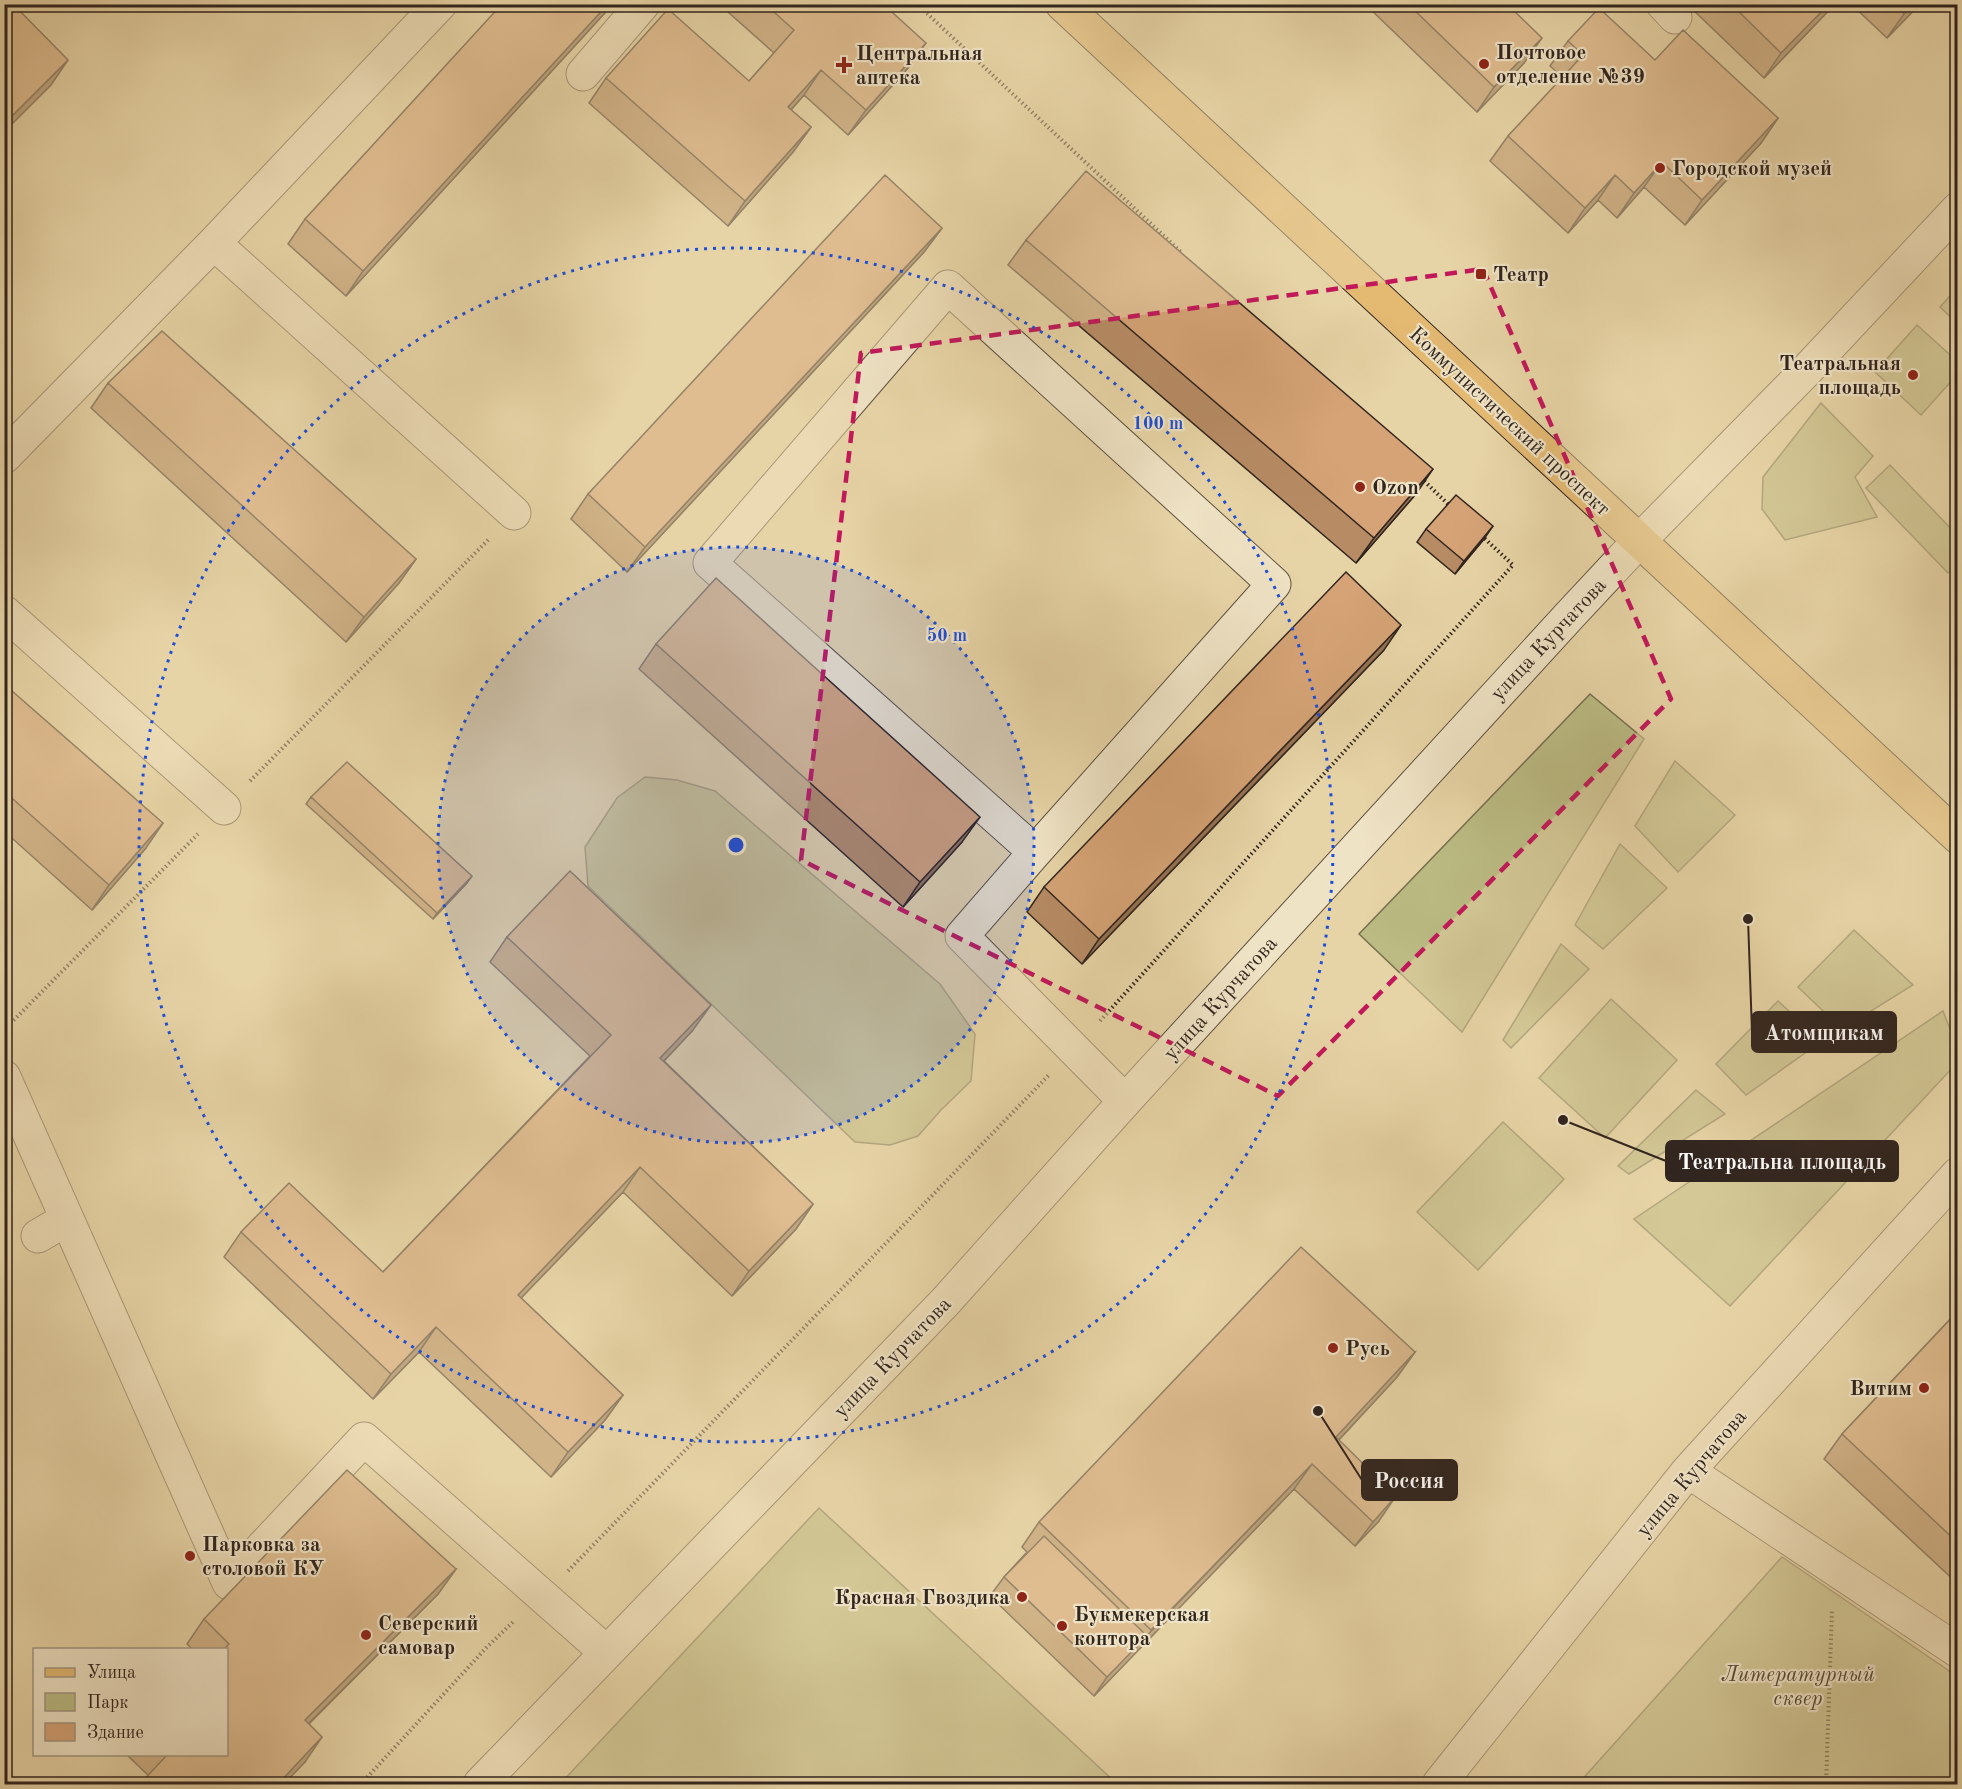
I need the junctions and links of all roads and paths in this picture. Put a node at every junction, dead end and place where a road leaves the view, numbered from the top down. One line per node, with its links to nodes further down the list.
1 (440, 4): 6 (street)
2 (643, 4): 4 (street)
3 (1062, 4): 9 (main road, Коммунистический проспект)
4 (583, 74)
5 (1958, 209): 9 (street, улица Курчатова)
6 (214, 243): 7 (street); 8 (street)
7 (4, 457)
8 (514, 513): 11 (path)
9 (1639, 540): 12 (main road, Коммунистический проспект); 16 (street, улица Курчатова)
10 (4, 612): 11 (street)
11 (224, 808): 14 (path)
12 (1958, 837)
13 (1035, 852): 13 (street); 16 (street)
14 (4, 1029)
15 (4, 1077): 18 (street)
16 (1125, 1101): 23 (street, улица Курчатова)
17 (1958, 1173): 20 (street, улица Курчатова)
18 (67, 1219): 19 (street); 23 (street)
19 (38, 1236)
20 (1688, 1471): 21 (street); 25 (street, улица Курчатова)
21 (1833, 1568): 22 (street); 26 (path)
22 (1958, 1651)
23 (606, 1652): 24 (street, улица Курчатова)
24 (480, 1785)
25 (1439, 1785)
26 (1826, 1785)

